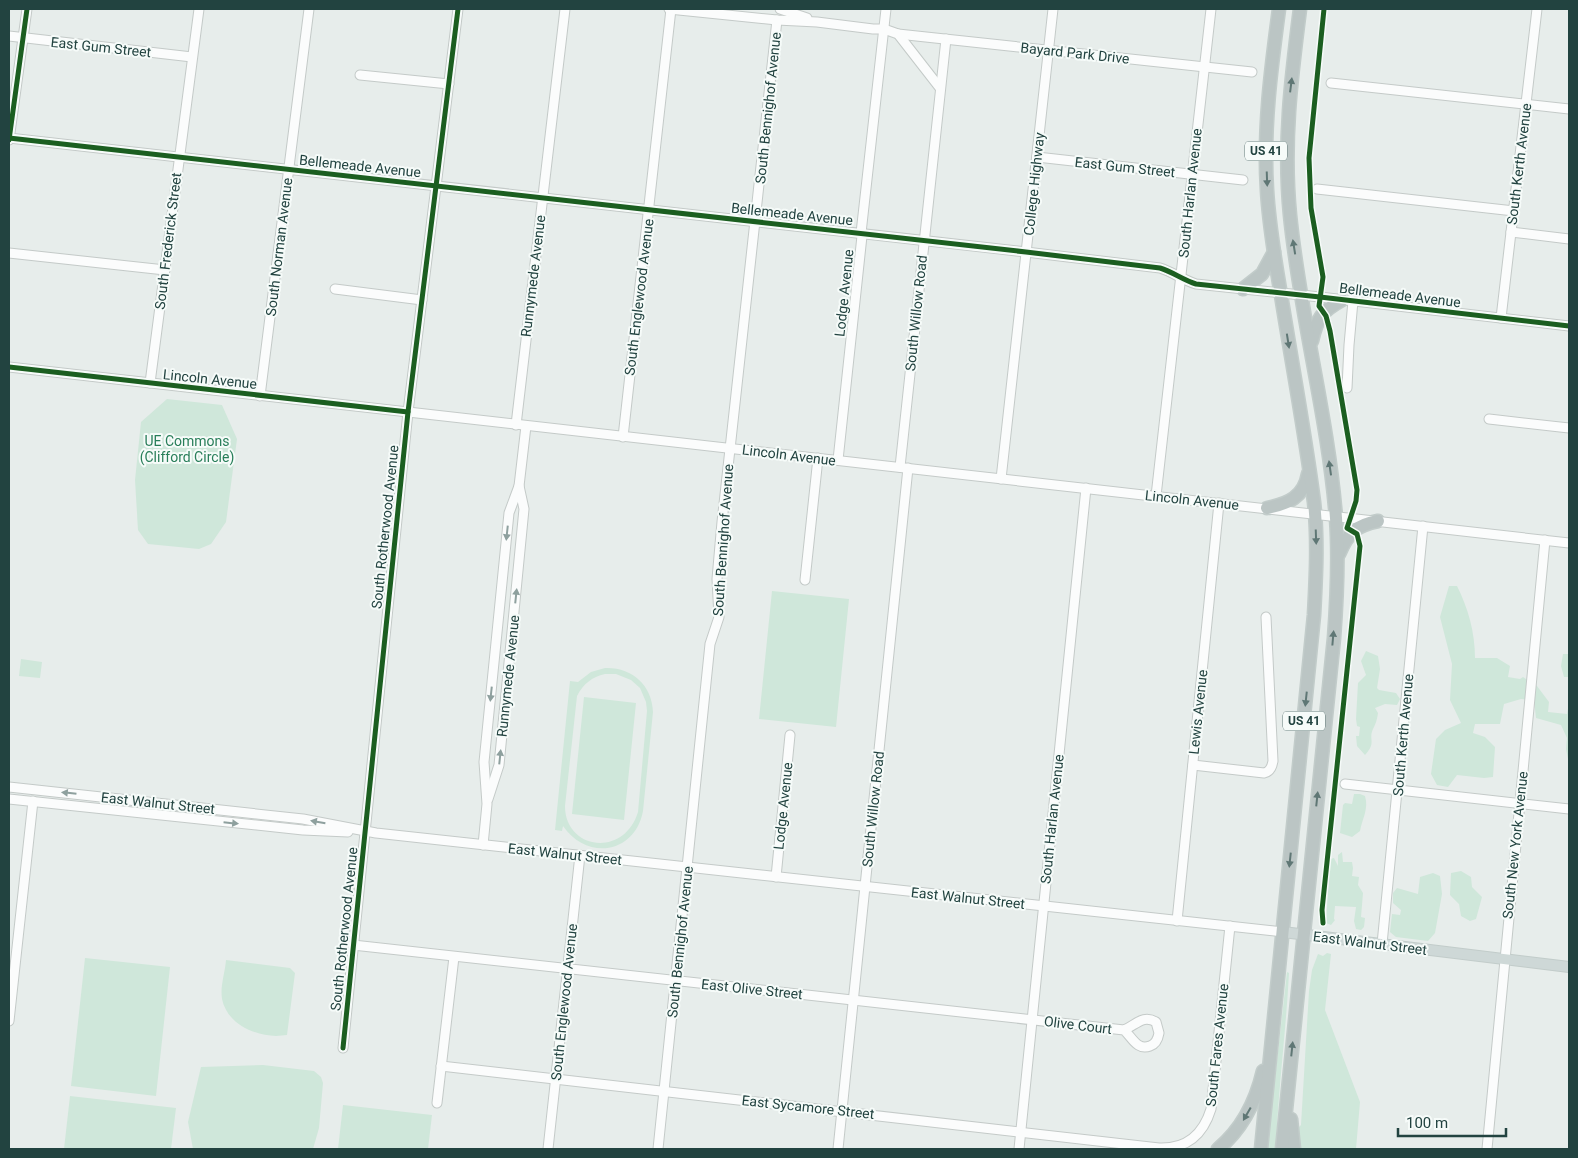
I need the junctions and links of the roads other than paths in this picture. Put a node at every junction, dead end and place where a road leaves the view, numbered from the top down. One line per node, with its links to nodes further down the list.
1 (27, 9): 19 (street)
2 (199, 9): 22 (street, South Frederick Street)
3 (309, 9): 34 (street, South Norman Avenue)
4 (458, 9): 27 (street, South Rotherwood Avenue)
5 (565, 9): 39 (street, Runnymede Avenue)
6 (670, 9): 14 (street); 40 (street, South Englewood Avenue)
7 (780, 9): 15 (street)
8 (886, 9): 16 (street, Lodge Avenue)
9 (1053, 9): 21 (street, College Highway)
10 (1211, 9): 23 (street, South Harlan Avenue)
11 (1279, 9): 48 (highway, US 41, one-way to 48)
12 (1300, 9): 55 (highway, US 41, one-way to 12)
13 (1537, 9): 29 (street, South Kerth Avenue)
14 (777, 20): 15 (street); 42 (street, South Bennighof Avenue)
15 (817, 22): 16 (street)
16 (884, 29): 17 (street, Bayard Park Drive); 44 (street, Lodge Avenue)
17 (898, 34): 20 (street, Bayard Park Drive); 28 (street)
18 (9, 36): 19 (street, East Gum Street)
19 (22, 38): 22 (street, East Gum Street); 31 (street)
20 (946, 40): 21 (street, Bayard Park Drive); 28 (street, South Willow Road)
21 (1049, 50): 23 (street, Bayard Park Drive); 33 (street, College Highway)
22 (192, 57): 32 (street, South Frederick Street)
23 (1204, 68): 24 (street, Bayard Park Drive); 35 (street, South Harlan Avenue)
24 (1252, 72)
25 (360, 75): 27 (street)
26 (1331, 83): 29 (street)
27 (448, 84): 37 (street, South Rotherwood Avenue)
28 (940, 88): 46 (street, South Willow Road)
29 (1526, 105): 30 (street); 41 (street, South Kerth Avenue)
30 (1569, 109)
31 (9, 139): 32 (street, Bellemeade Avenue)
32 (180, 157): 34 (street, Bellemeade Avenue); 50 (street, South Frederick Street)
33 (1037, 157): 35 (street, East Gum Street); 47 (street, College Highway)
34 (289, 169): 37 (street, Bellemeade Avenue); 64 (street, South Norman Avenue)
35 (1192, 174): 36 (street, East Gum Street); 51 (street, South Harlan Avenue)
36 (1243, 180)
37 (436, 186): 39 (street, Bellemeade Avenue); 56 (street, South Rotherwood Avenue)
38 (1317, 189): 41 (street)
39 (542, 198): 40 (street, Bellemeade Avenue); 67 (street, Runnymede Avenue)
40 (649, 210): 42 (street, Bellemeade Avenue); 70 (street, South Englewood Avenue)
41 (1514, 211): 43 (street, South Kerth Avenue)
42 (755, 221): 44 (street, Bellemeade Avenue); 71 (street, South Bennighof Avenue)
43 (1511, 232): 45 (street); 58 (street, South Kerth Avenue)
44 (861, 233): 46 (street, Bellemeade Avenue); 73 (street, Lodge Avenue)
45 (1569, 239)
46 (924, 240): 47 (street, Bellemeade Avenue); 75 (street, South Willow Road)
47 (1026, 252): 51 (street, Bellemeade Avenue); 76 (street, College Highway)
48 (1274, 252): 53 (highway); 54 (highway, US 41)
49 (9, 253): 50 (street)
50 (165, 270): 62 (street, South Frederick Street)
51 (1180, 278): 53 (street, Bellemeade Avenue); 79 (street, South Harlan Avenue)
52 (334, 289): 56 (street)
53 (1243, 289): 54 (street, Bellemeade Avenue)
54 (1281, 293): 55 (street, Bellemeade Avenue); 74 (highway, US 41, one-way to 74)
55 (1302, 295): 57 (street, Bellemeade Avenue); 60 (highway, US 41)
56 (422, 300): 65 (street, South Rotherwood Avenue)
57 (1348, 300): 58 (street, Bellemeade Avenue); 60 (highway); 63 (street)
58 (1501, 318): 59 (street, Bellemeade Avenue)
59 (1569, 326)
60 (1310, 345): 83 (highway, US 41, one-way to 60)
61 (9, 367): 62 (street, Lincoln Avenue)
62 (150, 383): 64 (street, Lincoln Avenue)
63 (1347, 388)
64 (260, 396): 65 (street, Lincoln Avenue)
65 (408, 412): 67 (street, Lincoln Avenue); 101 (street, South Rotherwood Avenue)
66 (1488, 419): 69 (street)
67 (516, 425): 68 (street, Lincoln Avenue)
68 (526, 426): 70 (street, Lincoln Avenue); 77 (street, Runnymede Avenue)
69 (1569, 428)
70 (623, 437): 71 (street, Lincoln Avenue)
71 (730, 448): 72 (street, Lincoln Avenue); 104 (street, South Bennighof Avenue)
72 (818, 458): 73 (street, Lincoln Avenue); 89 (street)
73 (838, 460): 75 (street, Lincoln Avenue)
74 (1309, 467): 81 (highway); 82 (highway, US 41)
75 (904, 468): 76 (street, Lincoln Avenue); 106 (street, South Willow Road)
76 (1001, 479): 78 (street, Lincoln Avenue)
77 (520, 486): 98 (street, Runnymede Avenue, one-way to 77); 98 (street, Runnymede Avenue, one-way to 98)
78 (1086, 488): 79 (street, Lincoln Avenue); 107 (street, South Harlan Avenue)
79 (1156, 496): 80 (street, Lincoln Avenue)
80 (1219, 503): 81 (street, Lincoln Avenue); 92 (street, Lewis Avenue)
81 (1267, 508): 82 (street, Lincoln Avenue)
82 (1315, 514): 83 (street, Lincoln Avenue); 110 (highway, US 41, one-way to 110)
83 (1336, 516): 84 (street, Lincoln Avenue); 88 (highway, US 41)
84 (1378, 521): 85 (street, Lincoln Avenue); 88 (highway)
85 (1423, 526): 86 (street, Lincoln Avenue); 95 (street, South Kerth Avenue)
86 (1545, 540): 87 (street, Lincoln Avenue); 99 (street, South New York Avenue)
87 (1569, 543)
88 (1337, 559): 111 (highway, US 41, one-way to 88)
89 (805, 580)
90 (1266, 617): 92 (street)
91 (790, 734): 105 (street, Lodge Avenue)
92 (1192, 765): 108 (street, Lewis Avenue)
93 (1345, 784): 95 (street)
94 (9, 787): 101 (street, East Walnut Street, one-way to 94)
95 (1398, 790): 99 (street); 112 (street, South Kerth Avenue)
96 (9, 799): 97 (street, East Walnut Street)
97 (34, 801): 101 (street, East Walnut Street, one-way to 101); 122 (street)
98 (487, 804): 102 (street, Runnymede Avenue)
99 (1519, 805): 100 (street); 115 (street, South New York Avenue)
100 (1569, 809)
101 (366, 832): 102 (street, East Walnut Street); 113 (street, South Rotherwood Avenue)
102 (483, 845): 103 (street, East Walnut Street)
103 (580, 855): 104 (street, East Walnut Street); 117 (street, South Englewood Avenue)
104 (688, 867): 105 (street, East Walnut Street); 118 (street, South Bennighof Avenue)
105 (776, 877): 106 (street, East Walnut Street)
106 (865, 886): 107 (street, East Walnut Street); 119 (street, South Willow Road)
107 (1043, 906): 108 (street, East Walnut Street); 121 (street, South Harlan Avenue)
108 (1177, 921): 109 (street, East Walnut Street)
109 (1230, 926): 110 (street, East Walnut Street); 132 (street, South Fares Avenue)
110 (1283, 932): 111 (main road, East Walnut Street); 120 (highway, US 41)
111 (1304, 935): 112 (main road, East Walnut Street); 126 (highway, US 41, one-way to 111)
112 (1382, 944): 115 (main road, East Walnut Street)
113 (353, 945): 114 (street, East Olive Street); 124 (street, South Rotherwood Avenue)
114 (454, 956): 117 (street, East Olive Street); 125 (street)
115 (1504, 959): 116 (main road, East Walnut Street); 141 (street, South New York Avenue)
116 (1569, 967)
117 (567, 969): 118 (street, East Olive Street); 127 (street, South Englewood Avenue)
118 (675, 981): 119 (street, East Olive Street); 128 (street, South Bennighof Avenue)
119 (853, 1000): 121 (street, East Olive Street); 130 (street, South Willow Road)
120 (1276, 1000): 137 (highway, one-way to 137); 138 (highway, US 41)
121 (1031, 1019): 123 (street, Olive Court); 131 (street, South Harlan Avenue)
122 (9, 1021)
123 (1124, 1030)
124 (343, 1048)
125 (441, 1066): 127 (street, East Sycamore Street); 129 (street)
126 (1290, 1077): 139 (highway, US 41); 140 (highway)
127 (556, 1080): 128 (street, East Sycamore Street); 133 (street, South Englewood Avenue)
128 (664, 1092): 130 (street, East Sycamore Street); 134 (street, South Bennighof Avenue)
129 (437, 1104)
130 (842, 1111): 131 (street, East Sycamore Street); 135 (street, South Willow Road)
131 (1020, 1131): 132 (street, East Sycamore Street); 136 (street, South Harlan Avenue)
132 (1175, 1147)
133 (548, 1149)
134 (658, 1149)
135 (838, 1149)
136 (1018, 1149)
137 (1218, 1149)
138 (1261, 1149)
139 (1282, 1149)
140 (1294, 1149)
141 (1487, 1149)

